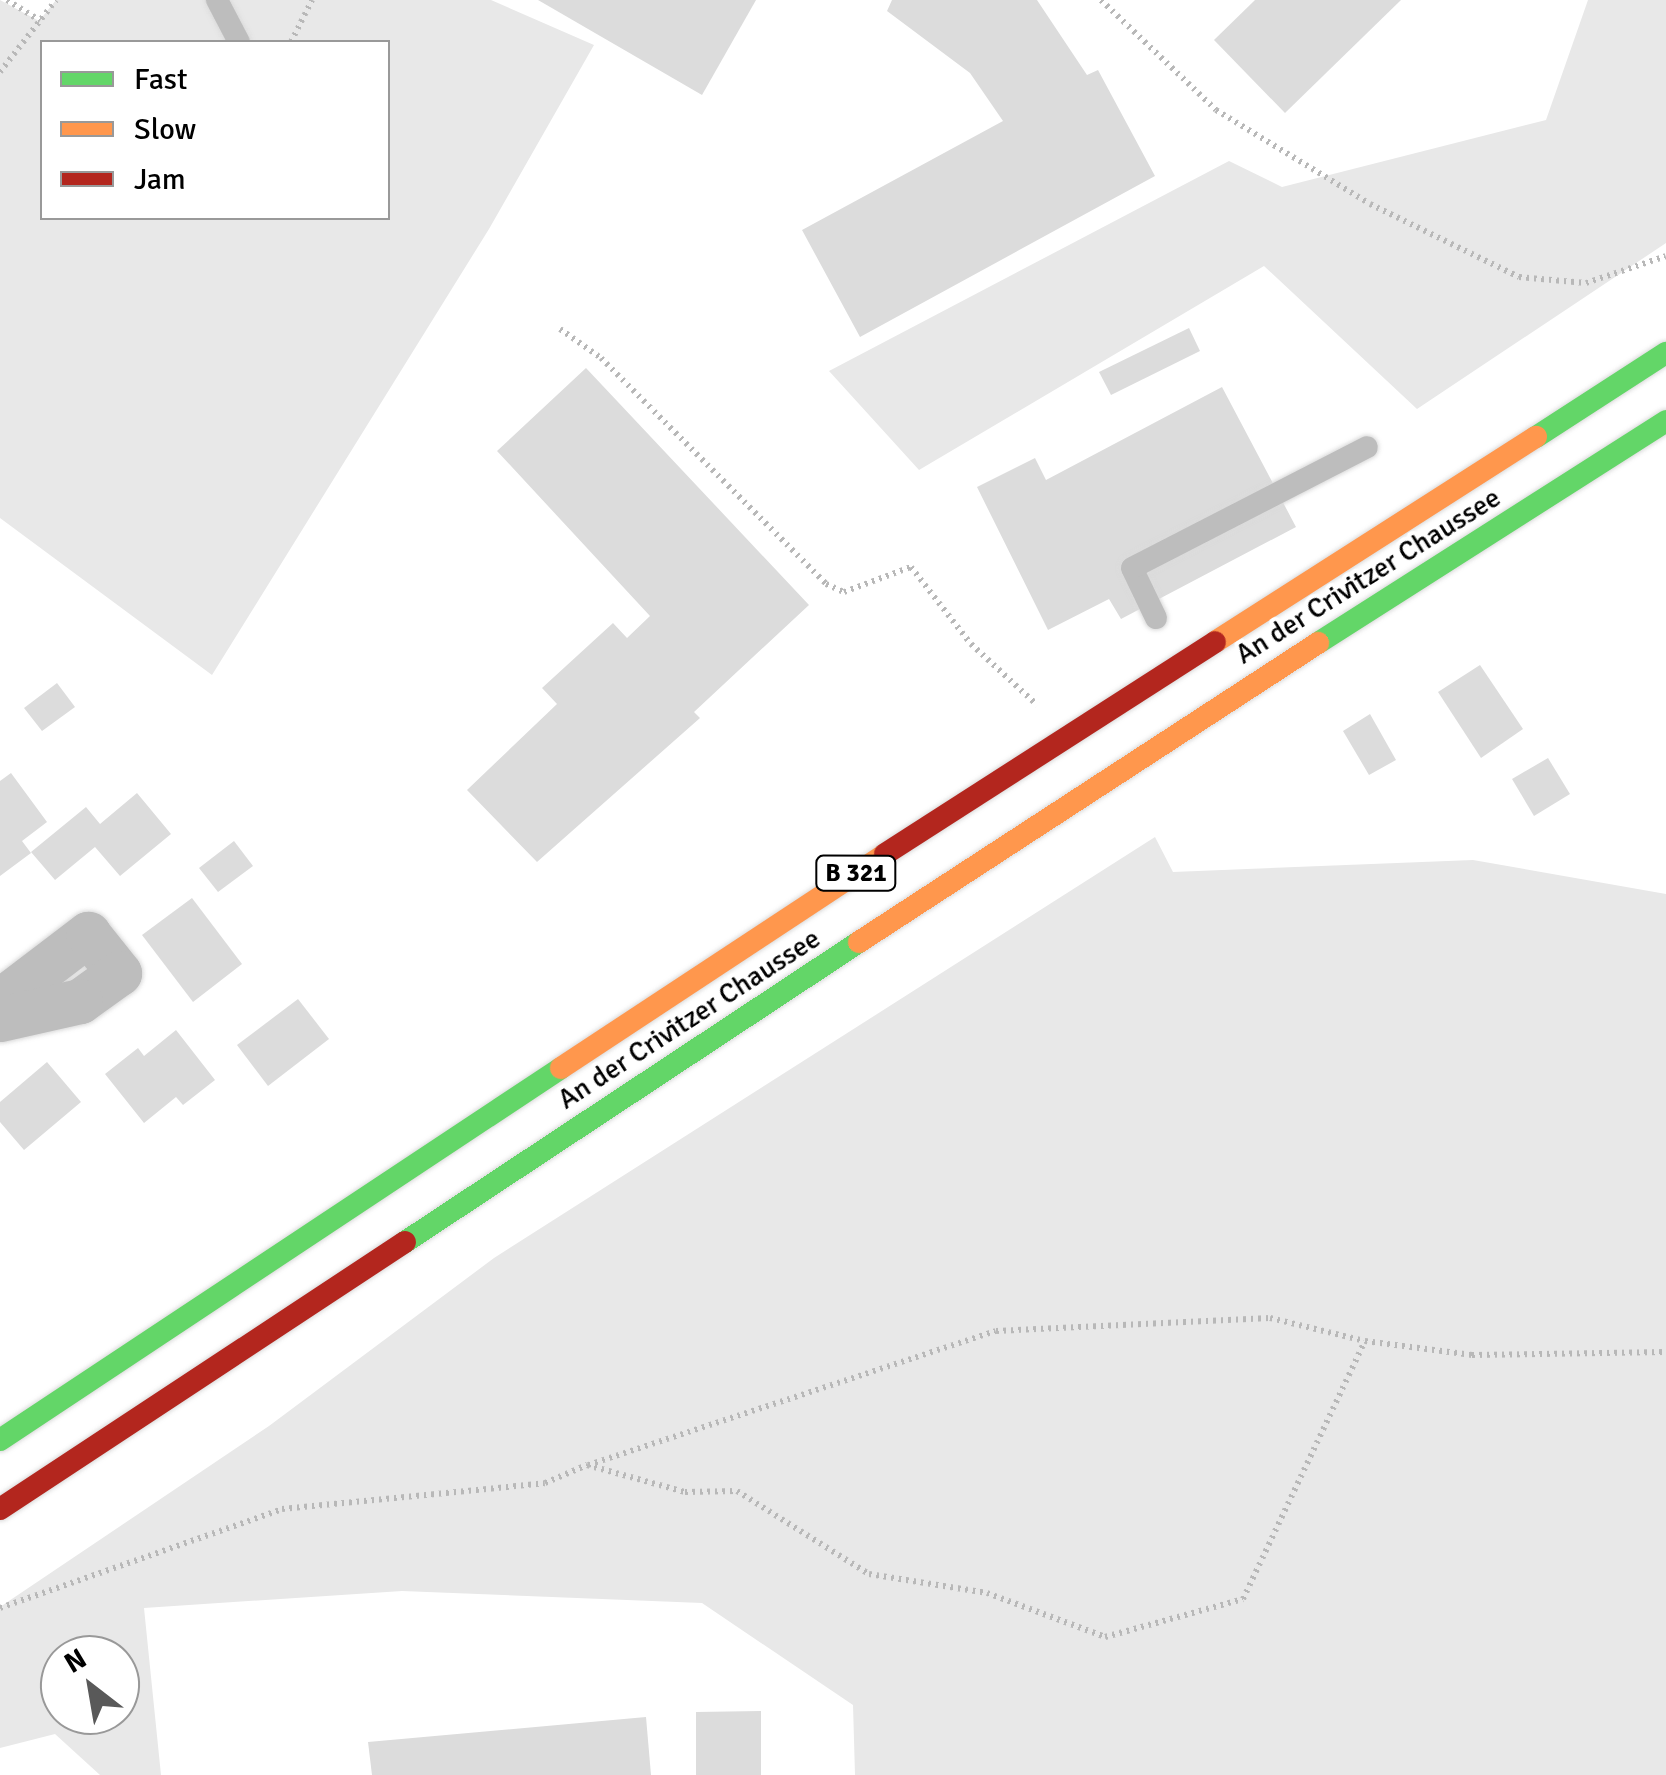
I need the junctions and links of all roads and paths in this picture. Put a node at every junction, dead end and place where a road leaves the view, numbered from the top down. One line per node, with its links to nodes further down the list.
1 (7, 0): 6 (path)
2 (56, 0): 6 (path)
3 (217, 0): 7 (lane)
4 (312, 0): 8 (path)
5 (1101, 0): 10 (path)
6 (40, 21): 9 (path)
7 (239, 40)
8 (292, 40)
9 (0, 72)
10 (1666, 256)
11 (560, 329): 16 (path)
12 (1666, 353): 21 (main road, An der Crivitzer Chaussee / B 321)
13 (1666, 421): 23 (main road, An der Crivitzer Chaussee / B 321)
14 (1367, 447): 15 (lane)
15 (1156, 618)
16 (1046, 716)
17 (0, 1001): 18 (street)
18 (0, 1019)
19 (1365, 1340): 20 (path); 22 (path); 22 (path)
20 (1666, 1352)
21 (0, 1440)
22 (587, 1465): 24 (path)
23 (0, 1510)
24 (0, 1608)

